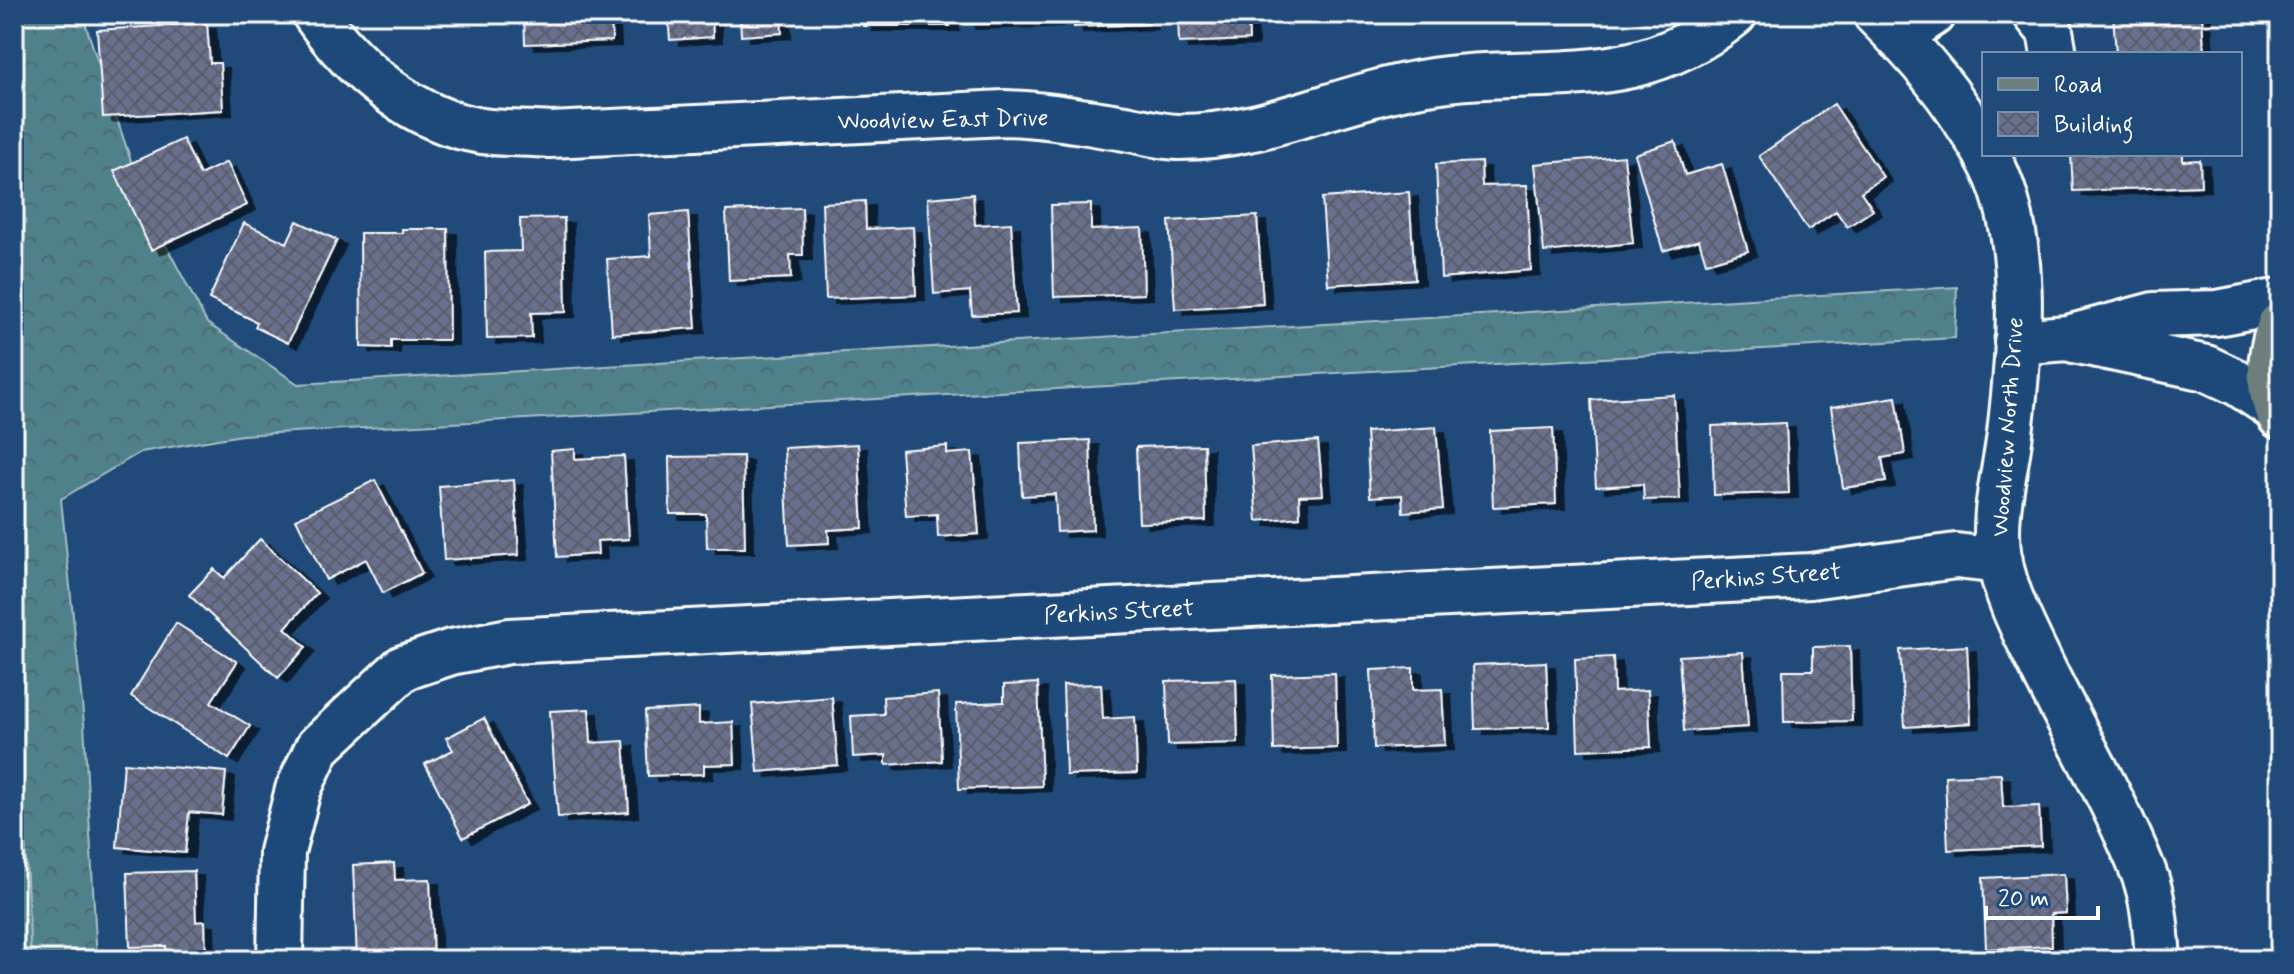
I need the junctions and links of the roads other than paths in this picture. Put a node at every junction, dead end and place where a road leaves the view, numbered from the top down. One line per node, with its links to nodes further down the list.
1 (315, 14): 2 (street, Woodview East Drive)
2 (1734, 14)
3 (2036, 14): 5 (street)
4 (1902, 21): 6 (street, Woodview North Drive)
5 (2054, 52)
6 (1982, 144)
7 (1987, 156): 11 (street, Woodview North Drive)
8 (2280, 301): 10 (street)
9 (2280, 325): 12 (main road)
10 (2068, 338): 11 (street); 12 (street)
11 (2017, 342): 13 (street, Woodview North Drive)
12 (2278, 412)
13 (2000, 561): 14 (street, Perkins Street); 15 (street, Woodview North Drive)
14 (280, 960)
15 (2158, 960)

